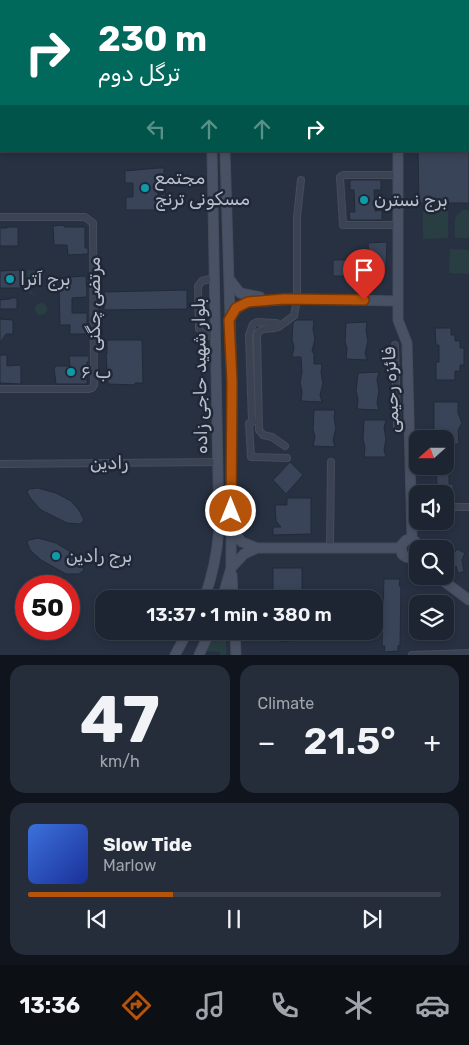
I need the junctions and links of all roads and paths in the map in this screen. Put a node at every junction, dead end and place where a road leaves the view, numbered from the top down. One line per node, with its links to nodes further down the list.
1 (212, 152): 8 (main road, بلوار شهید حاجی زاده)
2 (225, 152): 9 (main road, بلوار شهید حاجی زاده)
3 (398, 152): 4 (main road, فائزه رحیمی)
4 (398, 175): 7 (main road, فائزه رحیمی); 7 (street)
5 (301, 180): 11 (street)
6 (0, 217): 18 (street, مرتضی چگنی)
7 (398, 225): 12 (main road, فائزه رحیمی)
8 (214, 278): 14 (main road, بلوار شهید حاجی زاده); 14 (street)
9 (230, 279): 10 (main road); 13 (main road, بلوار شهید حاجی زاده)
10 (284, 299): 11 (main road); 13 (main road)
11 (297, 299): 12 (main road); 19 (street)
12 (398, 301): 17 (main road, فائزه رحیمی)
13 (230, 323): 14 (main road); 29 (main road, بلوار شهید حاجی زاده)
14 (215, 332): 23 (main road, بلوار شهید حاجی زاده)
15 (395, 344): 16 (street)
16 (396, 370): 17 (street); 20 (street)
17 (408, 371): 26 (main road, فائزه رحیمی)
18 (0, 389)
19 (255, 421): 21 (street); 22 (street)
20 (397, 426)
21 (285, 446)
22 (287, 458)
23 (218, 462): 25 (street, رادین); 38 (main road, بلوار شهید حاجی زاده)
24 (331, 462): 33 (street)
25 (0, 464)
26 (413, 485)
27 (454, 507): 28 (street)
28 (469, 507)
29 (231, 529): 32 (main road); 36 (main road, بلوار شهید حاجی زاده)
30 (413, 530): 31 (main road, فائزه رحیمی)
31 (412, 539): 34 (main road)
32 (257, 548): 33 (main road); 36 (main road)
33 (330, 548): 34 (main road)
34 (400, 548): 35 (main road)
35 (409, 557)
36 (232, 568): 39 (main road, بلوار شهید حاجی زاده); 40 (main road)
37 (449, 585): 41 (main road)
38 (207, 590)
39 (225, 590)
40 (233, 590)
41 (469, 600)
42 (183, 640): 46 (main road)
43 (206, 640): 47 (main road)
44 (235, 640): 48 (main road)
45 (469, 653): 49 (street)
46 (175, 655)
47 (199, 655)
48 (236, 655)
49 (412, 655)

